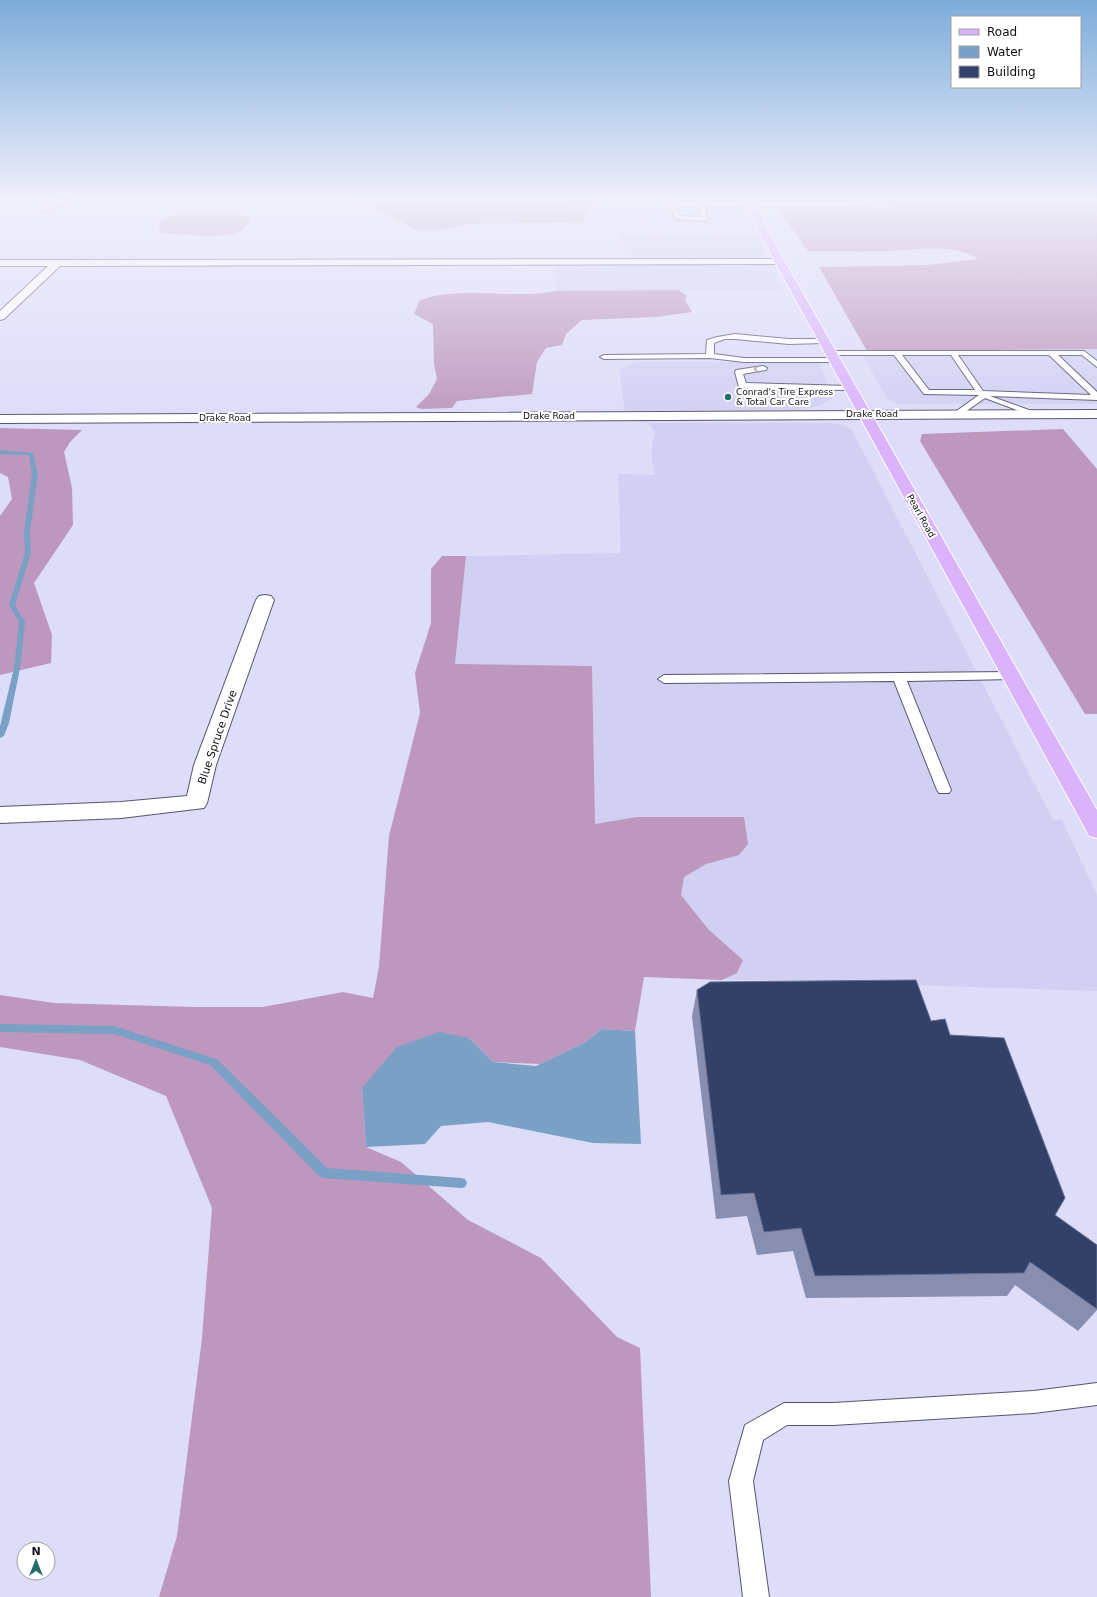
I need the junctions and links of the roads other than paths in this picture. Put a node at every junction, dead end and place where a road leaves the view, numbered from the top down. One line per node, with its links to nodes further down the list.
1 (44, 275): 3 (street)
2 (787, 275): 4 (main road, Pearl Road)
3 (0, 317)
4 (824, 341): 8 (lane); 10 (main road, Pearl Road)
5 (896, 353): 6 (lane); 10 (lane); 13 (lane)
6 (953, 353): 7 (lane); 13 (lane)
7 (1052, 353): 11 (lane); 14 (lane)
8 (710, 356): 9 (lane); 10 (lane)
9 (604, 357)
10 (834, 359): 12 (main road, Pearl Road); 12 (lane, one-way to 12)
11 (1097, 365)
12 (850, 388): 15 (main road, Pearl Road)
13 (982, 394): 14 (lane); 16 (lane); 17 (lane)
14 (1096, 397)
15 (866, 414): 16 (street, Drake Road); 19 (street, Drake Road); 21 (main road, Pearl Road)
16 (958, 414): 17 (street, Drake Road)
17 (1036, 414): 18 (street, Drake Road)
18 (1097, 414)
19 (0, 419)
20 (266, 600): 25 (street, Blue Spruce Drive)
21 (1012, 676): 22 (lane); 26 (main road, Pearl Road)
22 (899, 677): 23 (lane); 24 (lane)
23 (664, 679)
24 (944, 790)
25 (0, 814)
26 (1097, 830)
27 (1097, 1394): 28 (lane)
28 (756, 1597)

